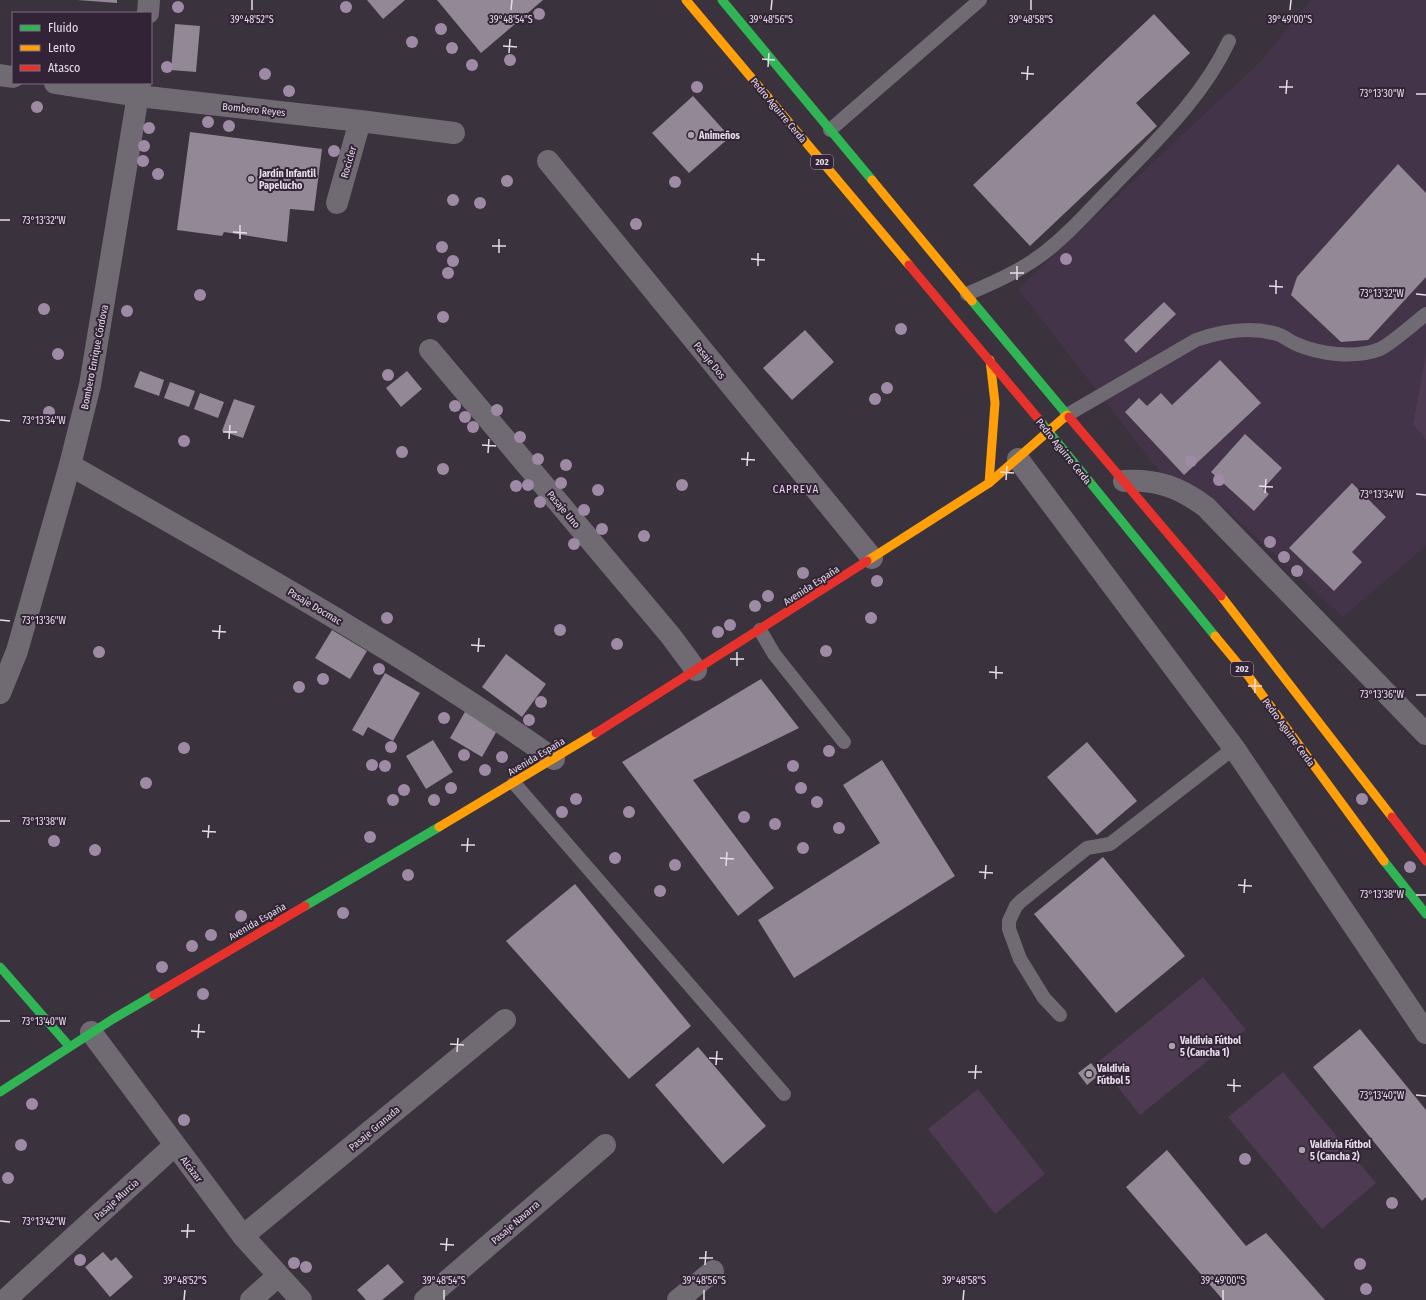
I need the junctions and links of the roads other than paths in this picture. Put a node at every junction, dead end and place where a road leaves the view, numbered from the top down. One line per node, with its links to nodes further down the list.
1 (149, 0): 5 (street)
2 (686, 0): 19 (main road, Pedro Aguirre Cerda / 202)
3 (722, 0): 12 (main road, 202)
4 (980, 0): 12 (lane)
5 (148, 12)
6 (1229, 41): 16 (lane)
7 (0, 75): 8 (street)
8 (12, 77)
9 (69, 84): 10 (street, Bombero Reyes)
10 (139, 89): 11 (street, Bombero Reyes); 23 (street, Bombero Enrique Córdova)
11 (360, 121): 13 (street, Bombero Reyes); 15 (street, Rocicler)
12 (830, 130): 16 (main road, 202)
13 (454, 133)
14 (548, 161): 26 (street, Pasaje Dos)
15 (337, 203)
16 (967, 294): 20 (main road, 202)
17 (1426, 314): 20 (lane)
18 (430, 350): 28 (street, Pasaje Uno)
19 (990, 360): 21 (main road, Pedro Aguirre Cerda / 202); 25 (main road)
20 (1068, 415): 21 (main road, Avenida España); 24 (main road, 202)
21 (1048, 432): 22 (main road, Avenida España); 36 (main road, Pedro Aguirre Cerda / 202)
22 (1018, 459): 25 (main road, Avenida España); 32 (street)
23 (70, 465): 29 (street, Bombero Enrique Córdova); 33 (street, Pasaje Docmac)
24 (1124, 481): 30 (street); 35 (main road, 202)
25 (989, 483): 26 (main road, Avenida España)
26 (872, 558): 27 (main road, Avenida España)
27 (760, 630): 28 (main road, Avenida España); 31 (lane)
28 (696, 670): 33 (main road, Avenida España)
29 (0, 693)
30 (1426, 734)
31 (844, 742)
32 (1234, 748): 38 (lane); 41 (street)
33 (554, 759): 34 (main road, Avenida España)
34 (514, 782): 40 (main road, Avenida España); 44 (lane)
35 (1426, 861)
36 (1426, 914)
37 (0, 967): 42 (main road)
38 (1060, 1015)
39 (505, 1020): 47 (street, Pasaje Granada)
40 (91, 1032): 42 (main road, Avenida España); 46 (street, Alcázar)
41 (1426, 1033)
42 (69, 1046): 43 (main road, Avenida España)
43 (0, 1092)
44 (784, 1094)
45 (605, 1144): 53 (street, Pasaje Navarra)
46 (174, 1146): 47 (street, Alcázar); 50 (street, Pasaje Murcia)
47 (243, 1236): 49 (street, Alcázar)
48 (713, 1271): 54 (street)
49 (278, 1276): 51 (street); 52 (street, Alcázar)
50 (5, 1300)
51 (251, 1300)
52 (301, 1300)
53 (425, 1300)
54 (678, 1300)

